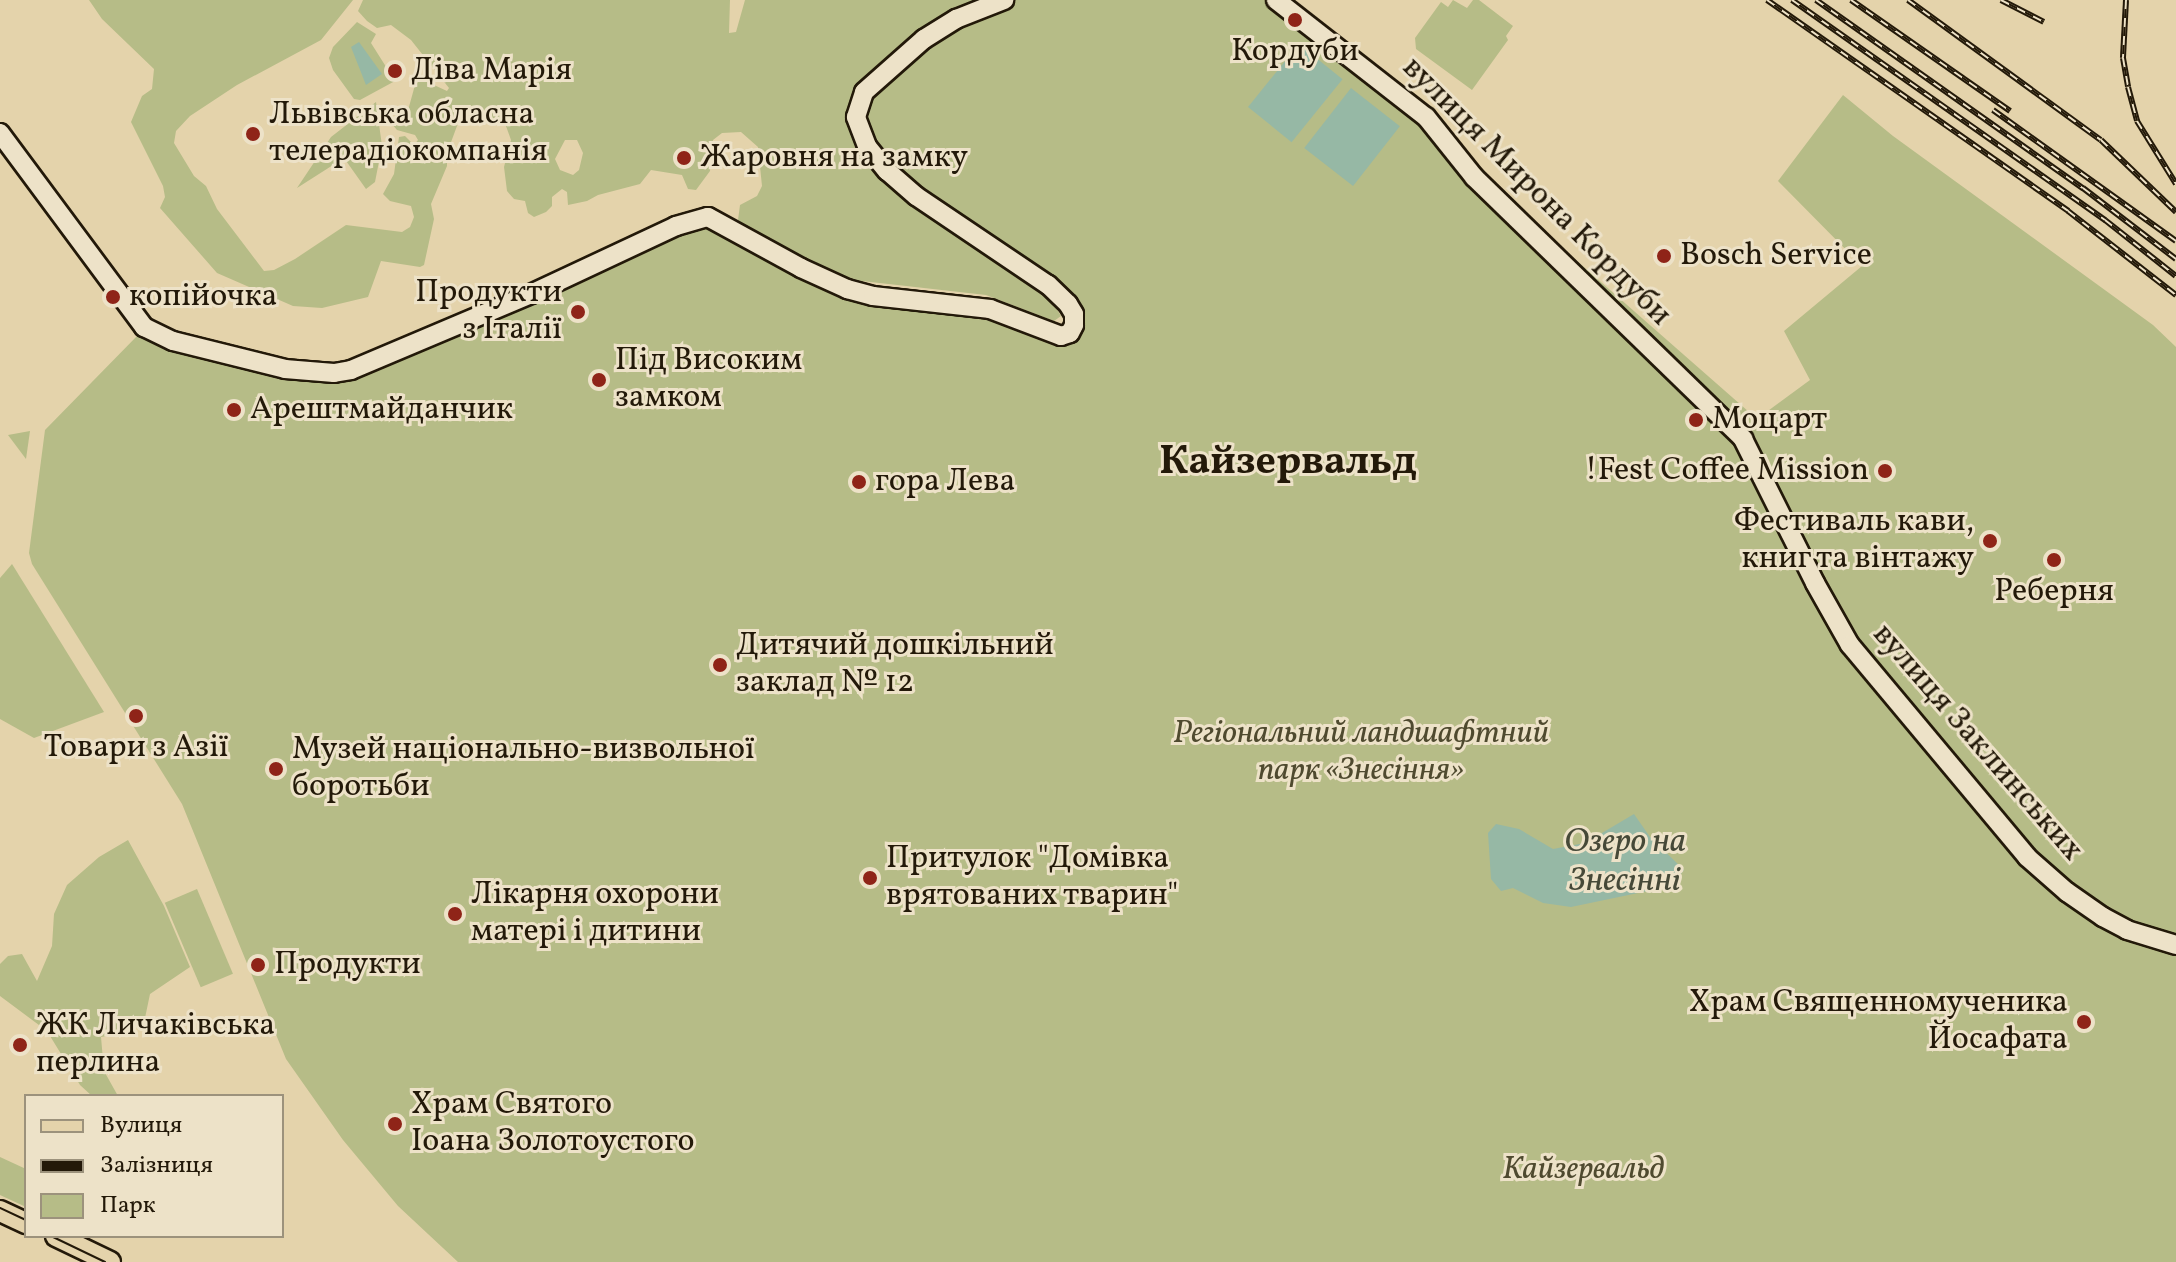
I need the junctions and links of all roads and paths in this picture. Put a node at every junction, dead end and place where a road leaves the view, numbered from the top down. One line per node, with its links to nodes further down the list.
1 (1004, 0): 3 (main road)
2 (1276, 0): 4 (main road, вулиця Мирона Кордуби)
3 (0, 133)
4 (1743, 439): 5 (main road, вулиця Заклинських)
5 (2176, 945)
6 (0, 1211): 7 (main road)
7 (24, 1222)
8 (60, 1238): 9 (main road)
9 (110, 1262)

